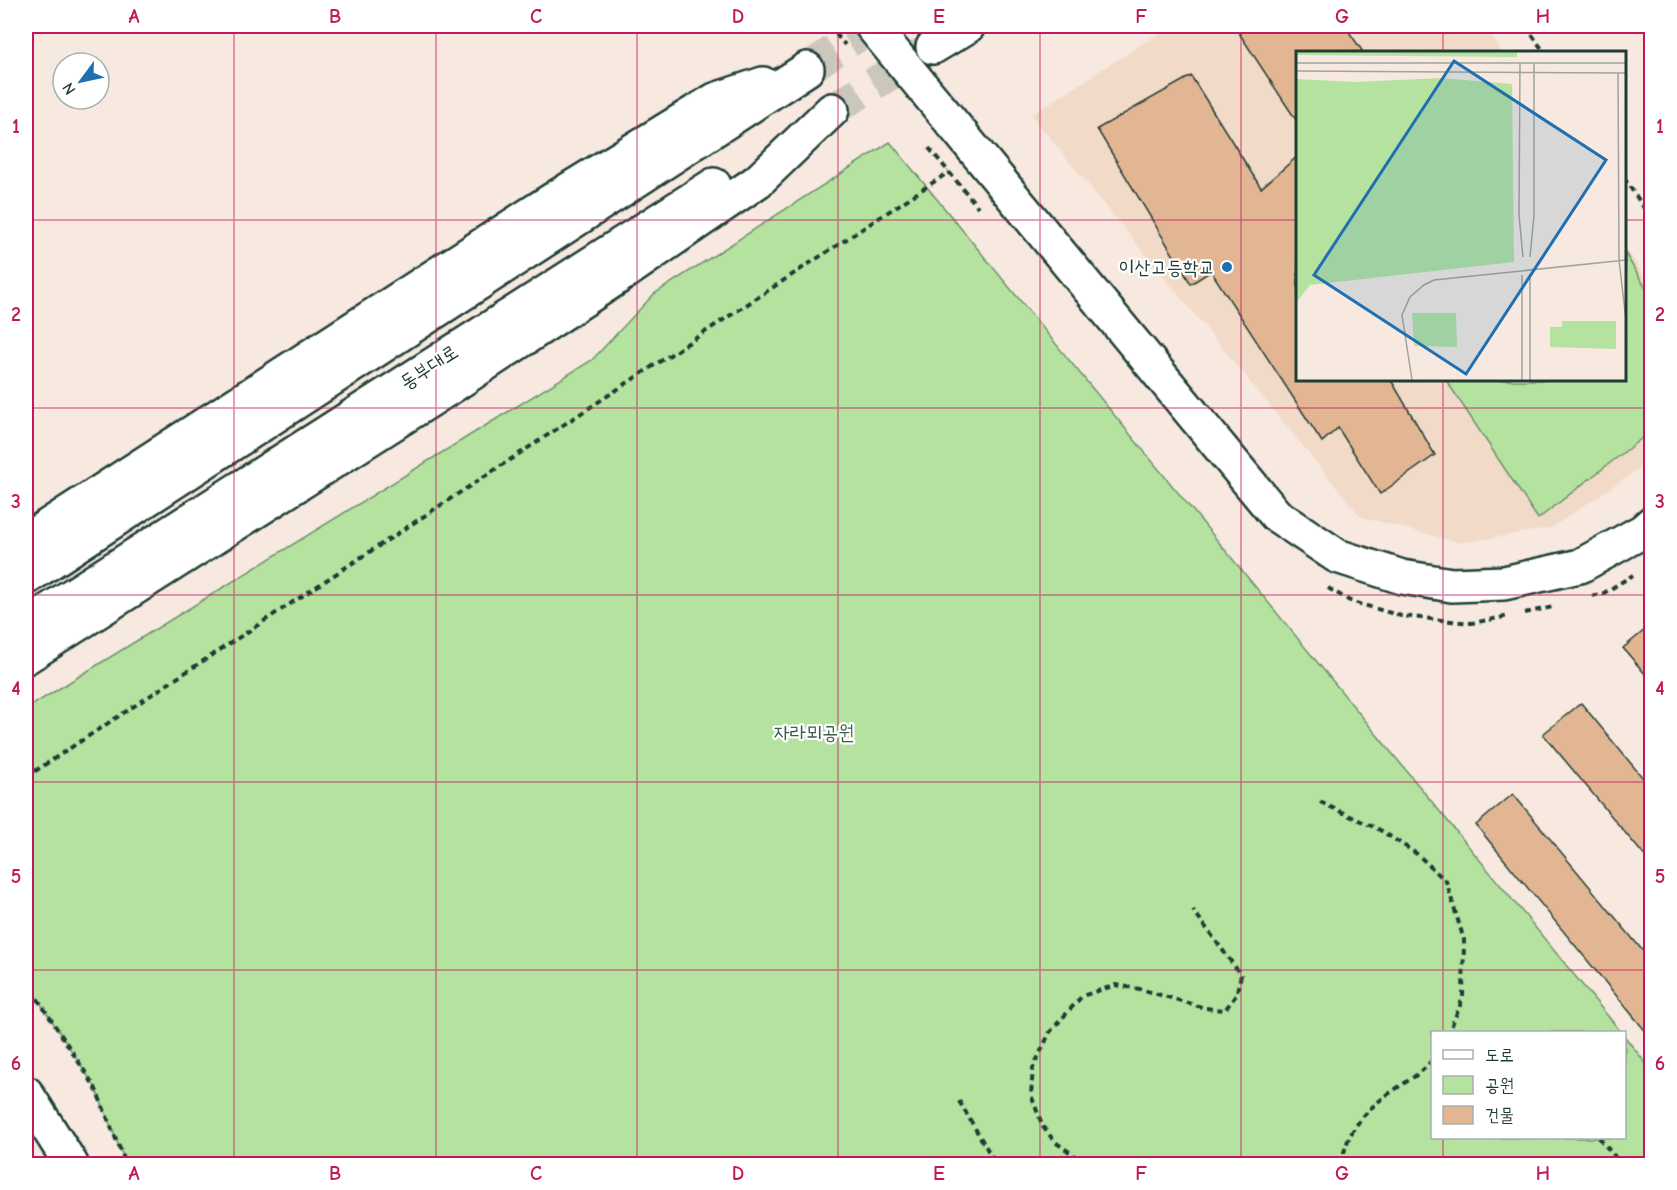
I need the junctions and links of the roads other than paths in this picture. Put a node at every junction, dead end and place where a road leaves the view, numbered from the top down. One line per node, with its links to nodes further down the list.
1 (872, 26): 4 (main road)
2 (968, 26): 3 (main road)
3 (933, 47)
4 (1652, 523)
5 (26, 540): 6 (main road)
6 (26, 578)
7 (26, 625): 8 (main road, 동부대로)
8 (26, 657)
9 (26, 1094): 10 (main road)
10 (71, 1164)

